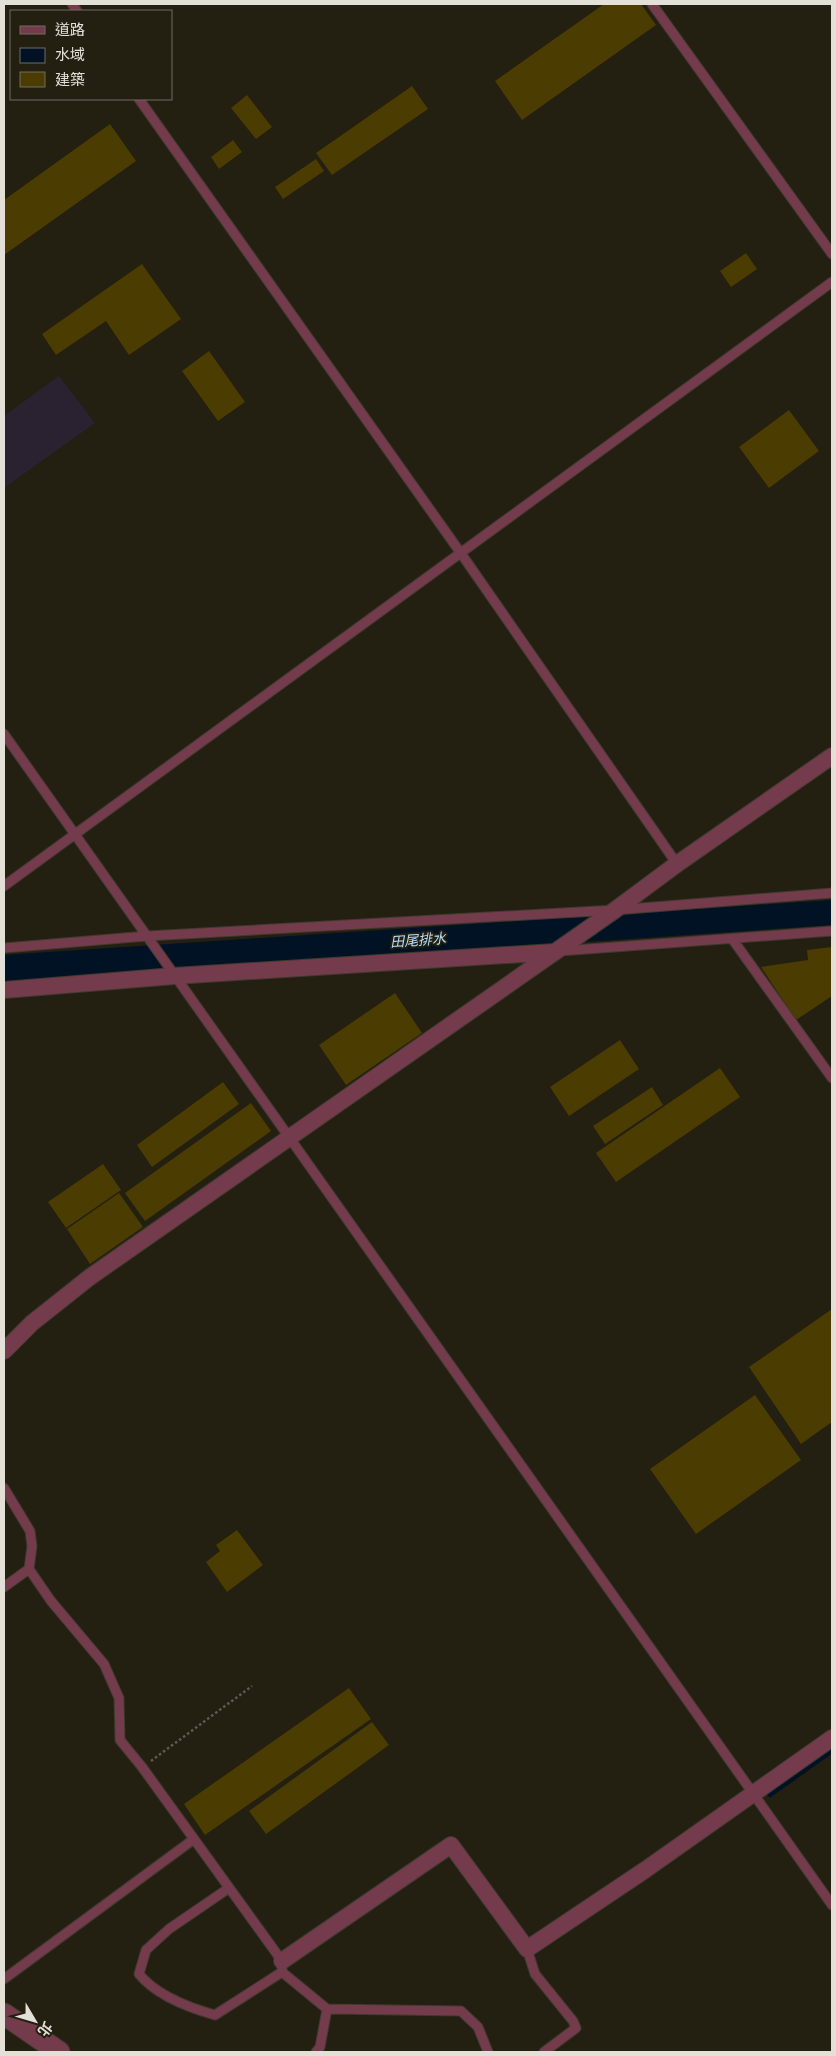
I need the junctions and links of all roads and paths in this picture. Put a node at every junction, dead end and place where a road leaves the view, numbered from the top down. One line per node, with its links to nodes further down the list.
1 (652, 4): 3 (lane)
2 (140, 100): 5 (lane)
3 (832, 254)
4 (832, 282): 5 (lane)
5 (460, 552): 8 (lane); 9 (lane)
6 (4, 734): 8 (lane)
7 (832, 756): 9 (street)
8 (74, 835): 10 (lane); 14 (lane)
9 (677, 864): 12 (street)
10 (4, 886)
11 (832, 893): 12 (lane)
12 (615, 910): 14 (lane); 17 (street)
13 (832, 931): 15 (lane)
14 (147, 936): 16 (lane); 18 (lane)
15 (733, 940): 17 (lane); 20 (lane)
16 (4, 948)
17 (555, 952): 18 (street); 21 (street)
18 (174, 976): 19 (street); 21 (lane)
19 (4, 990)
20 (832, 1078)
21 (288, 1138): 22 (street); 29 (lane)
22 (4, 1351)
23 (4, 1488): 24 (lane)
24 (29, 1569): 25 (lane); 28 (lane)
25 (4, 1587)
26 (252, 1686): 28 (path)
27 (832, 1738): 29 (street)
28 (142, 1767): 30 (lane)
29 (754, 1793): 32 (lane); 33 (street)
30 (194, 1839): 31 (lane); 35 (lane)
31 (229, 1888): 34 (lane); 34 (lane)
32 (832, 1905)
33 (526, 1949): 34 (street); 41 (lane)
34 (282, 1966): 36 (lane)
35 (4, 1979)
36 (327, 2009): 39 (lane); 40 (lane)
37 (4, 2014): 38 (street)
38 (59, 2052)
39 (316, 2052)
40 (488, 2052)
41 (544, 2052)

